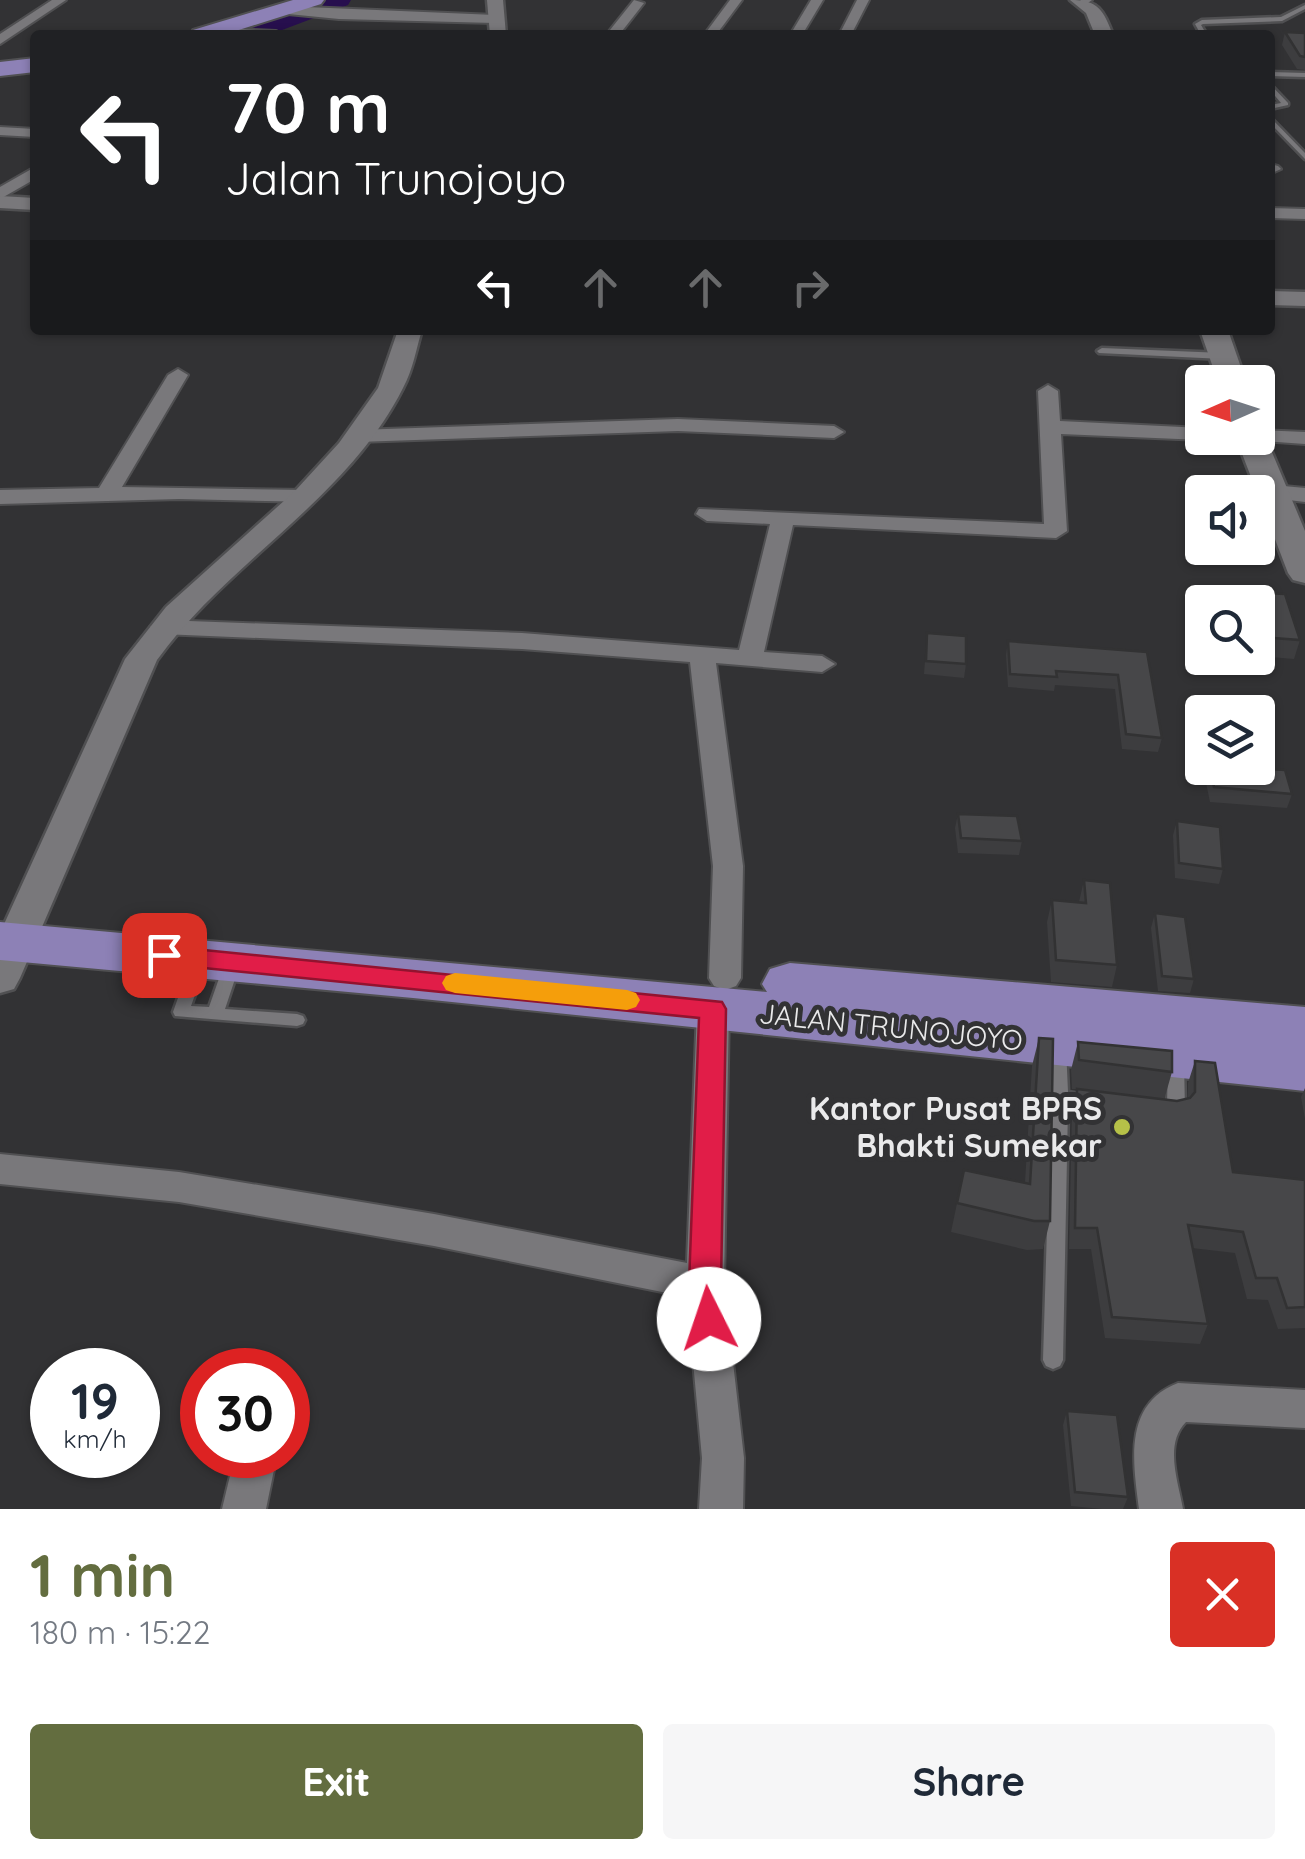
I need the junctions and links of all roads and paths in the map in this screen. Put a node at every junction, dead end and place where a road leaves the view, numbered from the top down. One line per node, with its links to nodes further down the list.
1 (60, 0): 19 (street)
2 (366, 0): 10 (street)
3 (495, 0): 11 (street)
4 (736, 0): 14 (street)
5 (817, 0): 15 (street)
6 (863, 0): 16 (street)
7 (1083, 0): 17 (main road)
8 (638, 3): 13 (street)
9 (1305, 7): 18 (lane)
10 (304, 9): 11 (street); 12 (highway)
11 (496, 27)
12 (228, 30)
13 (616, 30)
14 (714, 30)
15 (799, 30)
16 (848, 30)
17 (1102, 30)
18 (1201, 30)
19 (0, 40)
20 (30, 66): 22 (highway)
21 (1305, 67): 23 (lane)
22 (0, 69)
23 (1275, 70)
24 (1275, 71): 25 (lane)
25 (1305, 75)
26 (1275, 92): 27 (lane)
27 (1275, 106)
28 (1275, 125): 31 (lane)
29 (0, 131): 30 (street)
30 (30, 133)
31 (1305, 158)
32 (30, 175): 33 (street)
33 (0, 194)
34 (0, 202): 35 (street)
35 (30, 204)
36 (1275, 213): 37 (street)
37 (1305, 214)
38 (1275, 298): 39 (street)
39 (1305, 298)
40 (408, 335): 48 (street)
41 (1102, 351): 42 (lane)
42 (1223, 356)
43 (178, 375): 52 (street)
44 (1048, 391): 45 (street)
45 (1050, 427): 47 (street); 57 (street)
46 (834, 432): 48 (street)
47 (1185, 433)
48 (358, 436): 55 (street)
49 (1275, 437): 50 (street)
50 (1305, 438)
51 (1265, 455): 53 (main road)
52 (106, 493): 54 (street); 55 (street)
53 (1289, 494): 58 (main road)
54 (0, 497)
55 (306, 497): 59 (street)
56 (707, 514): 57 (street)
57 (783, 519): 61 (street)
58 (1302, 557)
59 (162, 627): 60 (street); 63 (street)
60 (702, 655): 61 (street); 66 (street)
61 (750, 659): 62 (street)
62 (822, 664)
63 (9, 937): 64 (highway, JALAN TRUNOJOYO); 65 (highway, JALAN TRUNOJOYO)
64 (217, 960): 65 (highway, JALAN TRUNOJOYO); 67 (lane); 67 (lane)
65 (440, 968): 66 (highway, JALAN TRUNOJOYO)
66 (719, 994): 69 (highway, JALAN TRUNOJOYO); 72 (highway, JALAN TRUNOJOYO); 76 (street)
67 (214, 1014): 68 (lane)
68 (298, 1020)
69 (1305, 1029)
70 (1176, 1055): 71 (highway, JALAN TRUNOJOYO); 72 (highway, JALAN TRUNOJOYO); 74 (lane)
71 (1305, 1068)
72 (1058, 1071): 73 (lane); 77 (lane)
73 (1114, 1105)
74 (1150, 1110)
75 (0, 1169): 76 (street)
76 (705, 1284): 81 (street)
77 (1053, 1360)
78 (1305, 1409): 82 (street)
79 (251, 1478): 80 (street)
80 (244, 1509)
81 (721, 1509)
82 (1162, 1509)

